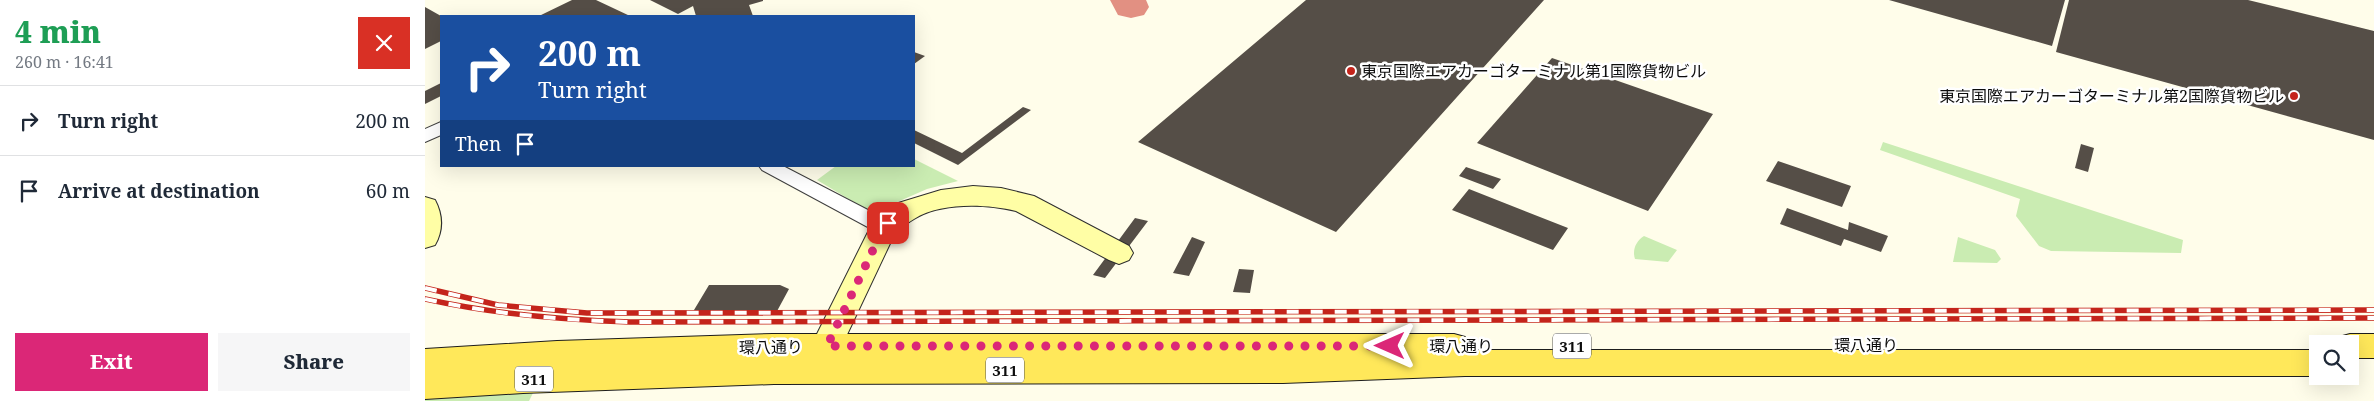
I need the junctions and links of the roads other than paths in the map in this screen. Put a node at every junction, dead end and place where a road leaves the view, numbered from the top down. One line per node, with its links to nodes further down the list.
1 (440, 128): 2 (street)
2 (425, 136)
3 (770, 167): 5 (street)
4 (425, 207): 6 (street)
5 (884, 227): 7 (street); 11 (street)
6 (425, 238)
7 (1119, 253)
8 (2309, 346): 11 (main road, 環八通り / 311)
9 (2359, 346): 10 (main road)
10 (2374, 346)
11 (820, 359): 12 (main road, 環八通り / 311); 13 (main road, 環八通り / 311); 16 (main road, 環八通り / 311)
12 (425, 362)
13 (2309, 363)
14 (2359, 363): 15 (main road)
15 (2374, 363)
16 (425, 386)

